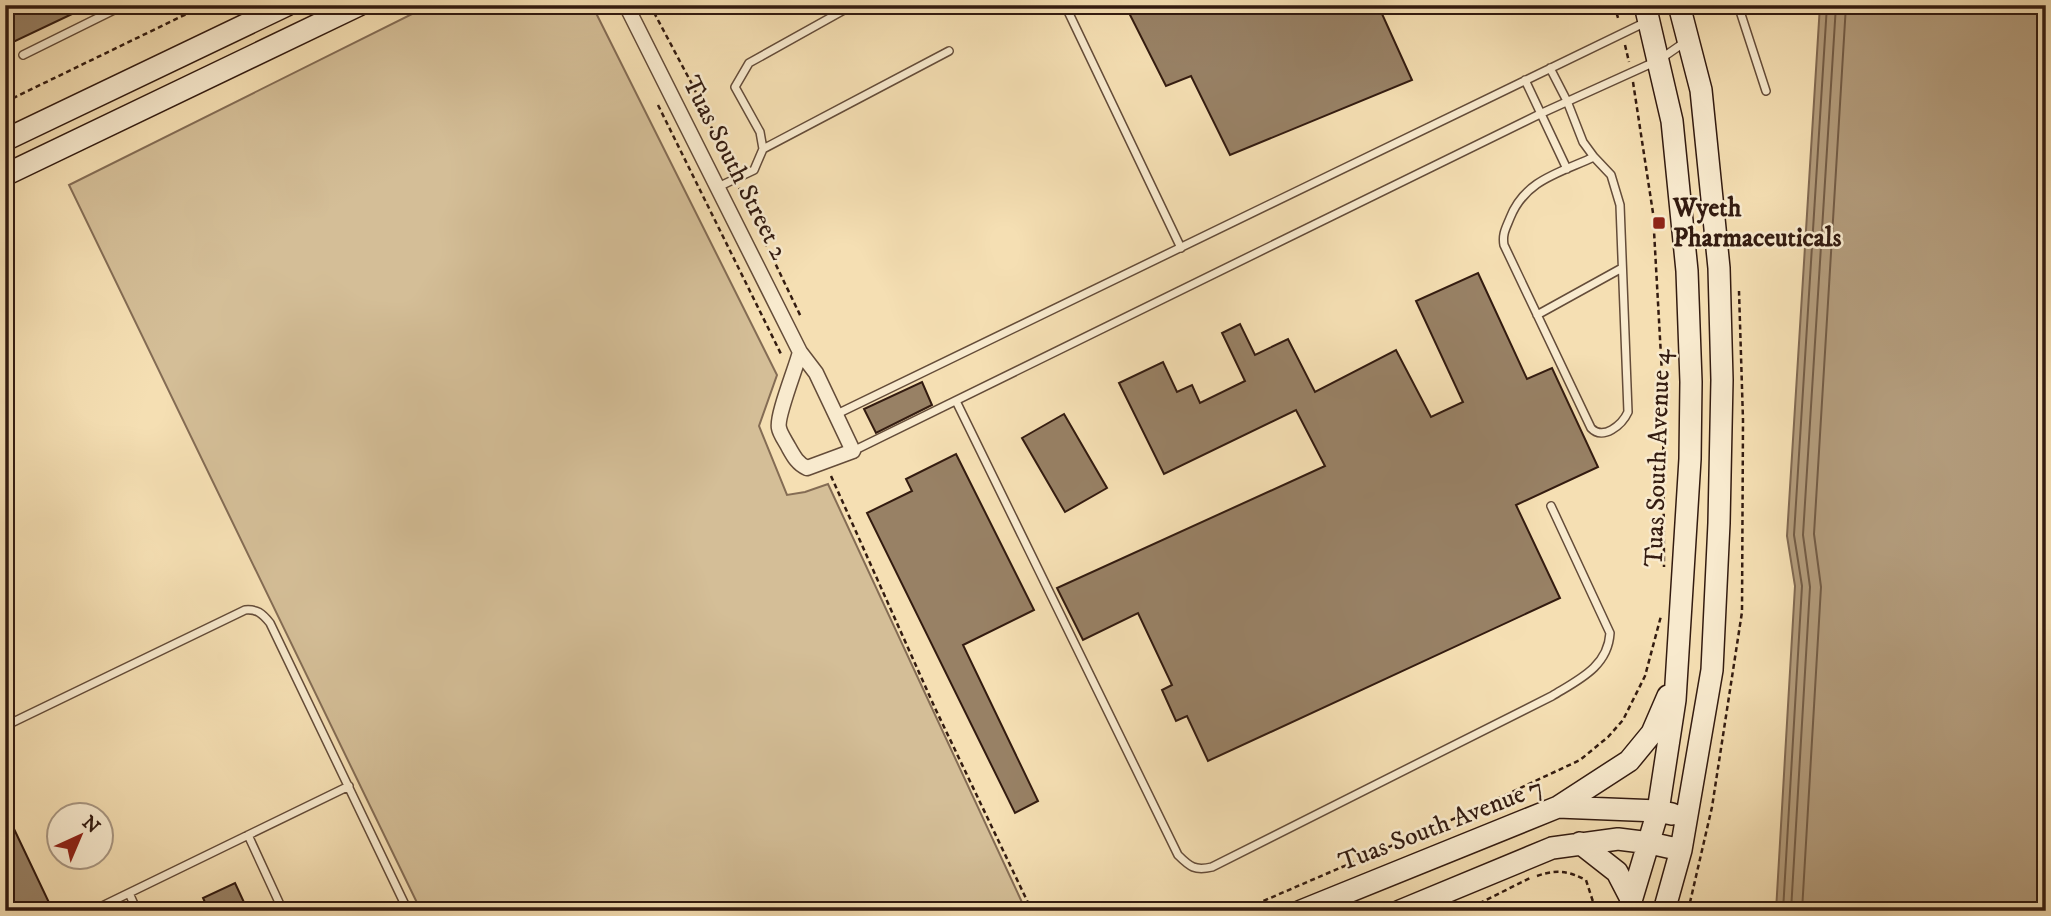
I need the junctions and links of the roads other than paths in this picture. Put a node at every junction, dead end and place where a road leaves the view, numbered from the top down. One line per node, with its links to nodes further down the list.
1 (124, 5): 12 (lane)
2 (287, 5): 19 (street)
3 (359, 5): 23 (street)
4 (626, 5): 24 (street, Tuas South Street 2)
5 (853, 5): 20 (lane)
6 (1065, 5): 25 (lane)
7 (1679, 5): 10 (street)
8 (1738, 5): 16 (lane)
9 (1647, 13): 13 (street, Tuas South Avenue 4); 14 (lane)
10 (1688, 39): 13 (lane); 38 (street)
11 (948, 51): 20 (lane)
12 (23, 55)
13 (1659, 60): 17 (lane); 33 (street, Tuas South Avenue 4)
14 (1550, 68): 15 (lane); 17 (lane)
15 (1525, 80): 18 (lane); 25 (lane)
16 (1766, 91)
17 (1567, 101): 18 (lane); 21 (lane)
18 (1542, 113): 22 (lane); 29 (lane)
19 (5, 140)
20 (763, 149): 24 (lane)
21 (1594, 157): 22 (lane); 26 (lane)
22 (1567, 169): 27 (lane)
23 (5, 175)
24 (718, 188): 28 (street, Tuas South Street 2)
25 (1181, 248): 30 (lane)
26 (1622, 268): 27 (lane); 27 (lane)
27 (1537, 315)
28 (800, 352): 30 (street, Tuas South Street 2); 31 (street)
29 (957, 401): 31 (lane); 32 (lane)
30 (837, 414): 31 (street, Tuas South Street 2)
31 (852, 451)
32 (1551, 506)
33 (1678, 674): 36 (street); 37 (street, Tuas South Avenue 4)
34 (5, 726): 35 (lane)
35 (349, 786): 39 (lane); 48 (lane)
36 (1558, 807): 37 (street, Tuas South Avenue 7); 49 (street, Tuas South Avenue 7)
37 (1658, 811): 38 (street, Tuas South Avenue 7); 41 (street, Tuas South Avenue 4)
38 (1687, 817): 42 (street)
39 (248, 835): 43 (lane); 47 (lane)
40 (1580, 843): 41 (street); 44 (street); 50 (street)
41 (1650, 843): 42 (street); 44 (street, Tuas South Avenue 4)
42 (1681, 850): 51 (street)
43 (128, 893): 45 (lane); 46 (lane)
44 (1630, 905)
45 (92, 911)
46 (137, 911)
47 (284, 911)
48 (408, 911)
49 (1301, 911)
50 (1400, 911)
51 (1664, 911)

